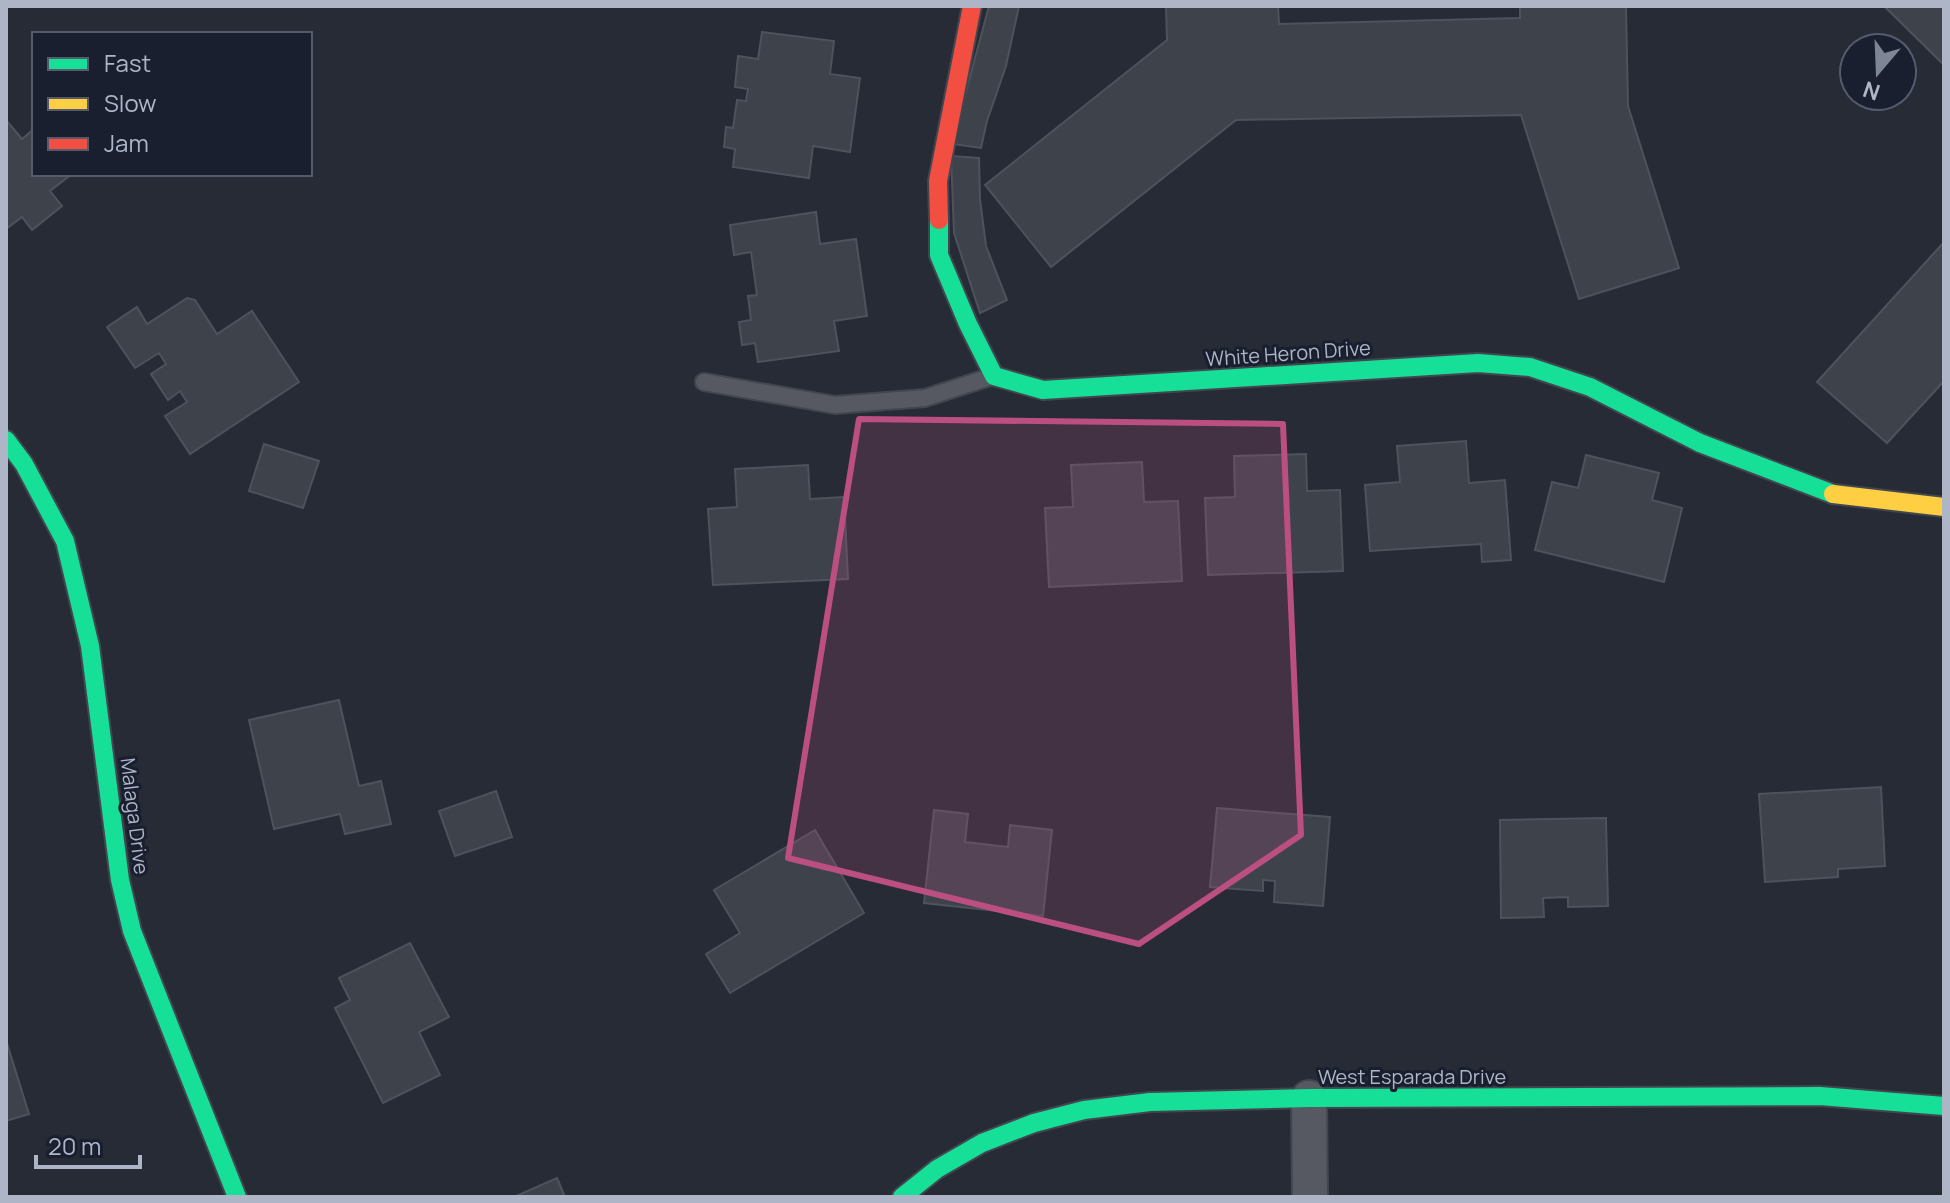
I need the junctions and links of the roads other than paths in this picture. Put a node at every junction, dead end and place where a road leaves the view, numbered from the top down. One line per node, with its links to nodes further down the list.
1 (972, 6): 2 (street)
2 (994, 376): 3 (lane); 5 (street, White Heron Drive)
3 (704, 382)
4 (6, 440): 8 (street, Malaga Drive)
5 (1944, 507)
6 (1309, 1098): 7 (street, West Esparada Drive); 9 (street, West Esparada Drive); 10 (street)
7 (1944, 1106)
8 (237, 1197)
9 (902, 1197)
10 (1310, 1197)

